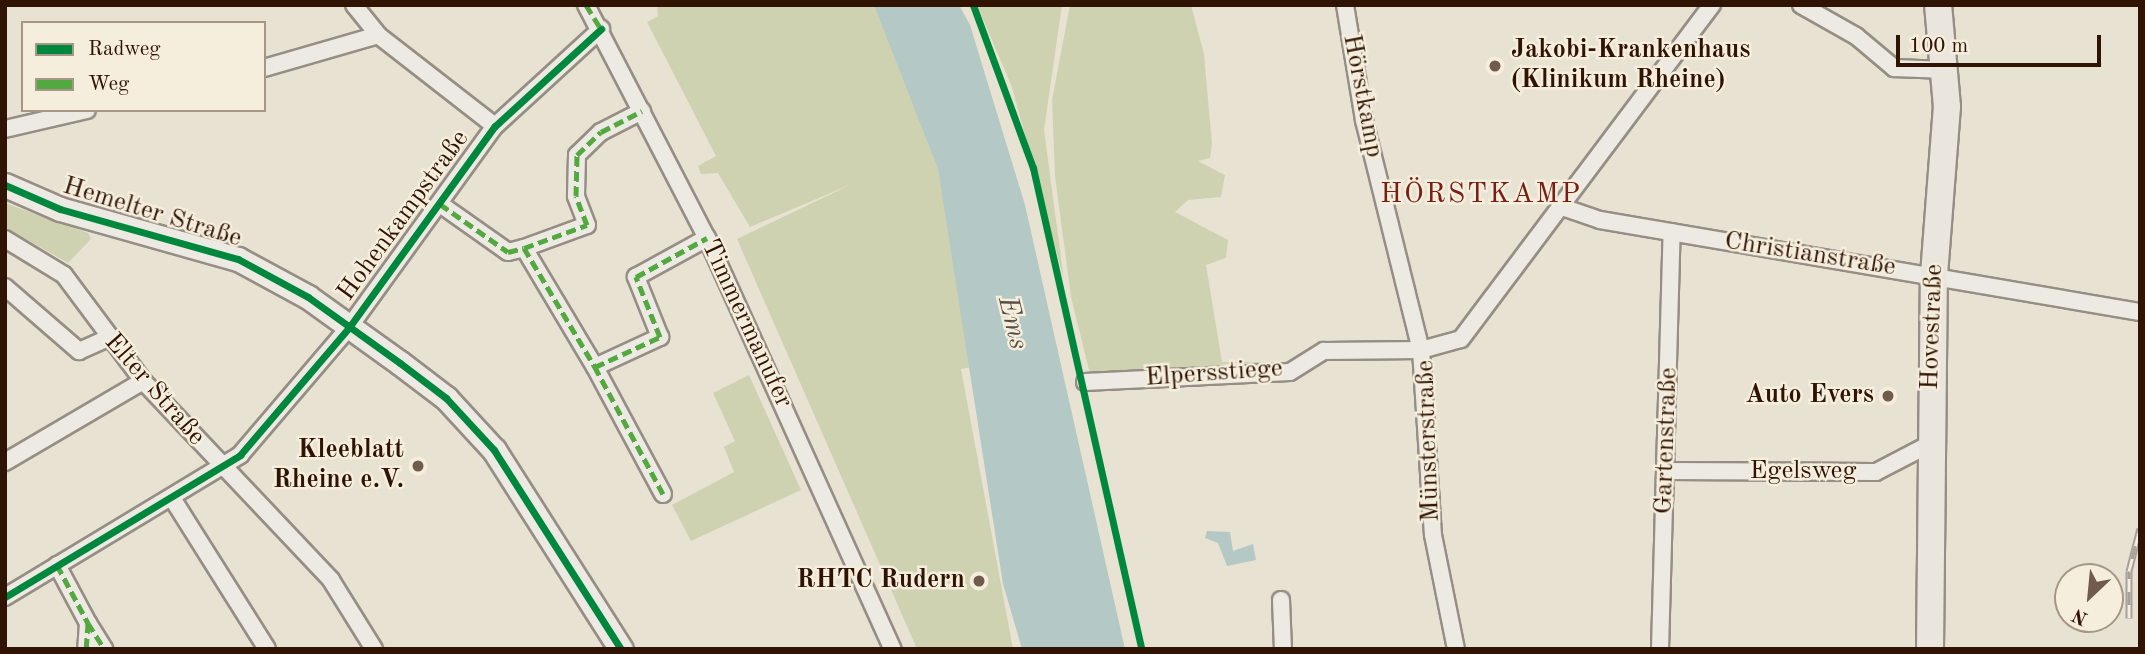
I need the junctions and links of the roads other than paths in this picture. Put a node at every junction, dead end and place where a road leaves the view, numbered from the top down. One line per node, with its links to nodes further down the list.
1 (354, 5): 8 (street)
2 (586, 5): 7 (street, Timmermanufer)
3 (1345, 5): 27 (street, Hörstkamp)
4 (1712, 5): 17 (street, Münsterstraße)
5 (1801, 5): 10 (street)
6 (1938, 5): 10 (main road, Hovestraße)
7 (601, 29): 11 (street, Timmermanufer); 13 (street, Hohenkampstraße)
8 (378, 34): 9 (street); 13 (street)
9 (266, 67)
10 (1945, 70): 22 (main road, Hovestraße)
11 (642, 111): 20 (street, Timmermanufer); 21 (street)
12 (78, 112): 14 (street)
13 (495, 126): 16 (street, Hohenkampstraße)
14 (5, 129)
15 (5, 185): 25 (main road, Hemelter Straße)
16 (440, 204): 21 (street); 25 (street, Hohenkampstraße)
17 (1565, 208): 18 (street, Christianstraße); 27 (street, Münsterstraße)
18 (1672, 232): 22 (street, Christianstraße); 34 (street, Gartenstraße)
19 (5, 239): 26 (street, Elter Straße)
20 (707, 239): 28 (street); 46 (street, Timmermanufer)
21 (524, 248): 28 (street)
22 (1934, 275): 24 (street, Christianstraße); 31 (main road, Hovestraße)
23 (5, 287): 26 (street)
24 (2140, 312)
25 (350, 327): 33 (street, Hohenkampstraße); 45 (main road, Hemelter Straße)
26 (108, 338): 29 (street, Elter Straße)
27 (1422, 350): 30 (street, Elpersstiege); 48 (street, Münsterstraße)
28 (594, 367): 35 (street)
29 (143, 381): 32 (street); 33 (street, Elter Straße)
30 (1085, 382)
31 (1930, 444): 34 (street, Egelsweg); 50 (main road, Hovestraße)
32 (5, 462)
33 (223, 468): 36 (street, Hohenkampstraße); 44 (street, Elter Straße)
34 (1667, 471): 49 (street, Gartenstraße)
35 (663, 494)
36 (172, 498): 37 (street, Hohenkampstraße); 43 (street)
37 (57, 565): 38 (street, Hohenkampstraße); 40 (street)
38 (5, 597)
39 (1280, 600): 47 (street)
40 (88, 623): 41 (street); 42 (street)
41 (86, 649)
42 (104, 649)
43 (267, 649)
44 (374, 649)
45 (621, 649)
46 (893, 649)
47 (1283, 649)
48 (1455, 649)
49 (1660, 649)
50 (1930, 649)

